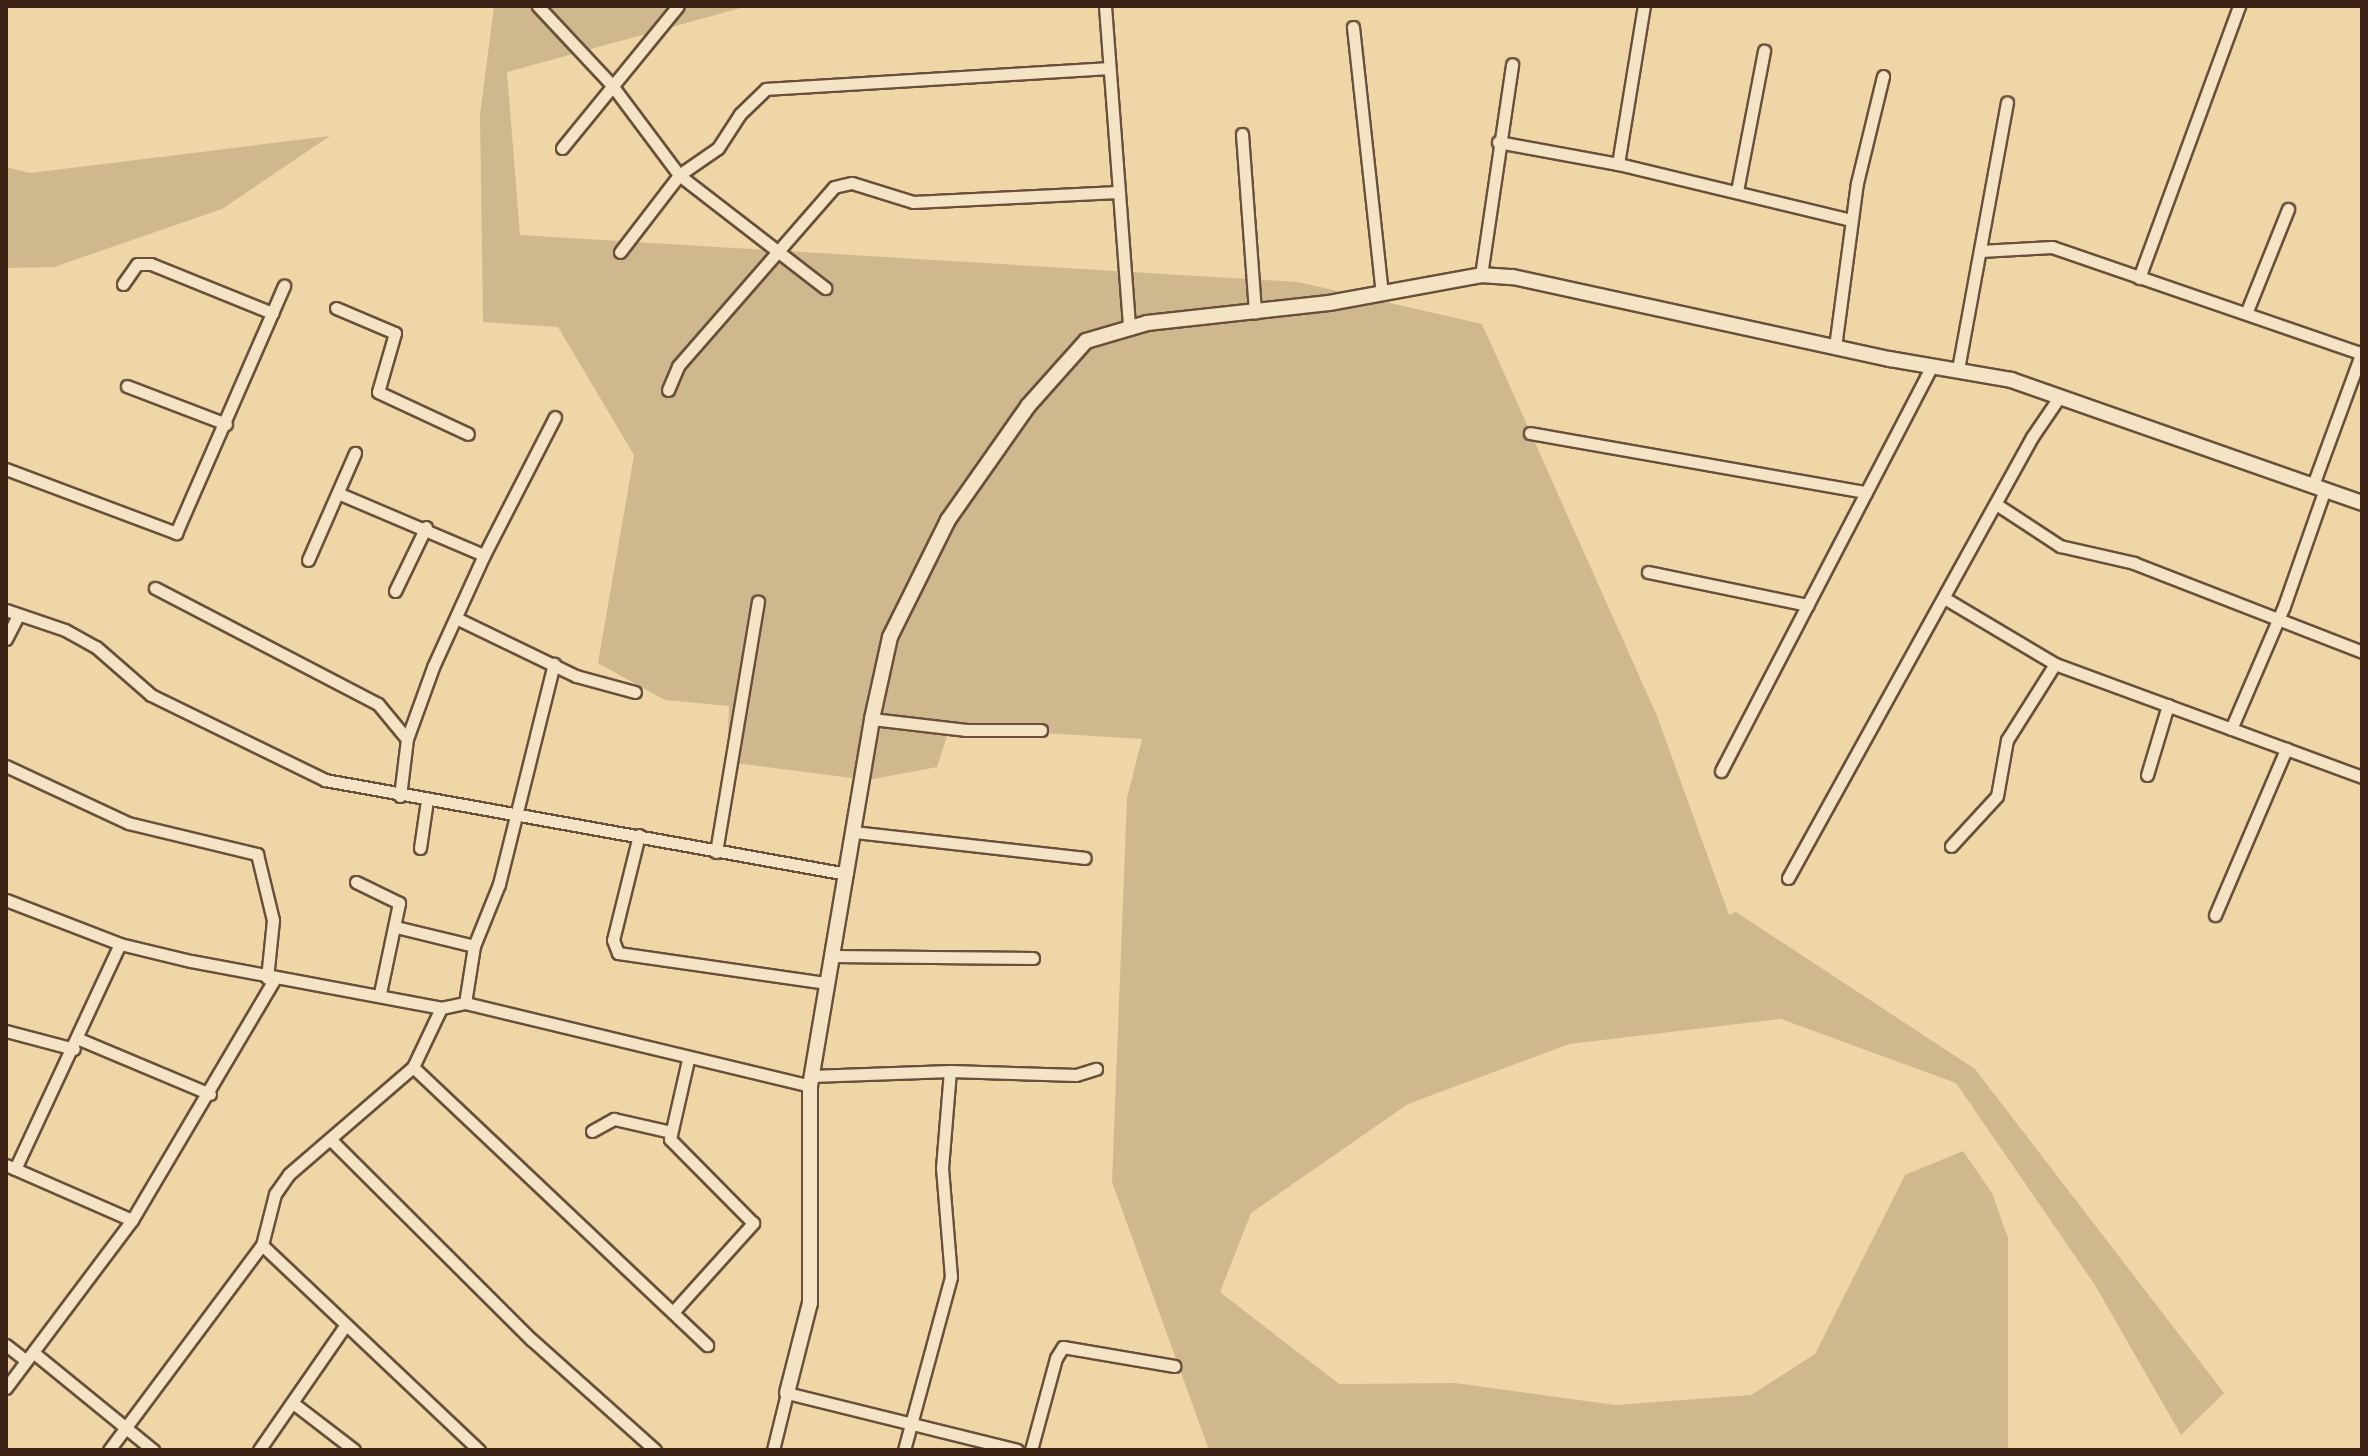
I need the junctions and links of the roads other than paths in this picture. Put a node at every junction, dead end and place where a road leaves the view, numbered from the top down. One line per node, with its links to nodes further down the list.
1 (538, 6): 11 (street)
2 (678, 6): 11 (street)
3 (1105, 6): 9 (street)
4 (1644, 6): 16 (street)
5 (2239, 6): 26 (street)
6 (1353, 27): 30 (street)
7 (1764, 51): 18 (street)
8 (1512, 64): 14 (street)
9 (1108, 68): 17 (street); 19 (street)
10 (1883, 76): 21 (street)
11 (611, 84): 15 (street); 17 (street)
12 (2007, 102): 22 (street)
13 (1242, 134): 34 (street)
14 (1498, 142): 16 (street); 25 (street)
15 (562, 148)
16 (1618, 164): 18 (street)
17 (679, 175): 23 (street); 24 (street)
18 (1737, 191): 21 (street)
19 (1118, 192): 24 (street); 35 (street)
20 (2288, 209): 32 (street)
21 (1851, 220): 36 (street)
22 (1980, 251): 26 (street); 39 (street)
23 (620, 252)
24 (773, 253): 29 (street); 41 (street)
25 (1481, 275): 30 (street); 36 (street)
26 (2139, 278): 32 (street)
27 (123, 284): 33 (street)
28 (284, 286): 33 (street)
29 (825, 288)
30 (1382, 292): 34 (street)
31 (336, 308): 46 (street)
32 (2247, 311): 37 (street)
33 (272, 313): 44 (street)
34 (1255, 313): 35 (street)
35 (1129, 326): 73 (street)
36 (1835, 347): 38 (street)
37 (2362, 354): 49 (street)
38 (1932, 366): 39 (street); 50 (street)
39 (1958, 369): 42 (street)
40 (127, 386): 44 (street)
41 (668, 390)
42 (2060, 396): 49 (street); 53 (street)
43 (555, 417): 55 (street)
44 (226, 424): 48 (street)
45 (1530, 433): 50 (street)
46 (468, 434)
47 (355, 453): 51 (street)
48 (6, 469)
49 (2319, 487): 52 (street); 66 (street)
50 (1866, 492): 62 (street)
51 (340, 494): 54 (street); 56 (street)
52 (2362, 503)
53 (1996, 504): 60 (street); 66 (street)
54 (426, 527): 55 (street); 59 (street)
55 (484, 555): 65 (street)
56 (308, 560)
57 (1648, 572): 62 (street)
58 (155, 588): 76 (street)
59 (395, 591)
60 (1946, 599): 70 (street); 92 (street)
61 (758, 601): 89 (street)
62 (1808, 605): 79 (street)
63 (6, 610): 64 (street)
64 (18, 615): 67 (street); 82 (street)
65 (456, 618): 69 (street); 76 (street)
66 (2274, 619): 68 (street); 74 (street)
67 (6, 639)
68 (2362, 652)
69 (554, 664): 71 (street); 84 (street)
70 (2055, 664): 72 (street); 87 (street)
71 (635, 692)
72 (2168, 705): 74 (street); 80 (street)
73 (872, 719): 75 (street); 85 (street)
74 (2231, 729): 77 (street)
75 (1041, 730)
76 (407, 739): 82 (street)
77 (2286, 749): 81 (street); 95 (street)
78 (6, 766): 101 (street)
79 (1721, 771)
80 (2147, 775)
81 (2362, 777)
82 (400, 796): 83 (street)
83 (427, 800): 84 (street); 88 (street)
84 (518, 814): 86 (street); 98 (street)
85 (854, 832): 90 (street); 91 (street)
86 (639, 835): 89 (street); 102 (street)
87 (1951, 846)
88 (420, 848)
89 (716, 852): 91 (street)
90 (1085, 858)
91 (847, 874): 99 (street)
92 (1788, 878)
93 (356, 882): 96 (street)
94 (6, 900): 97 (street)
95 (2215, 915)
96 (396, 927): 98 (street); 103 (street)
97 (120, 944): 101 (street); 107 (street)
98 (474, 946): 104 (street)
99 (832, 956): 100 (street); 102 (street)
100 (1033, 958)
101 (270, 979): 103 (street); 113 (street)
102 (827, 983): 112 (street)
103 (380, 993): 105 (street)
104 (465, 1003): 105 (street); 108 (street)
105 (441, 1008): 109 (street)
106 (6, 1031): 107 (street)
107 (76, 1044): 113 (street); 117 (street)
108 (688, 1060): 112 (street); 115 (street)
109 (413, 1067): 116 (street); 120 (street)
110 (1096, 1069): 111 (street)
111 (950, 1071): 112 (street); 129 (street)
112 (810, 1081): 127 (street)
113 (210, 1094): 118 (street)
114 (592, 1131): 115 (street)
115 (671, 1132): 120 (street)
116 (332, 1141): 119 (street); 136 (street)
117 (10, 1167): 118 (street)
118 (132, 1220): 124 (street)
119 (262, 1245): 121 (street); 130 (street)
120 (673, 1312): 123 (street)
121 (345, 1326): 128 (street); 135 (street)
122 (6, 1345): 124 (street)
123 (707, 1345)
124 (30, 1356): 126 (street); 130 (street)
125 (1174, 1366): 140 (street)
126 (6, 1388)
127 (787, 1393): 129 (street); 137 (street)
128 (293, 1403): 133 (street); 134 (street)
129 (911, 1424): 138 (street); 139 (street)
130 (125, 1428): 131 (street); 132 (street)
131 (109, 1450)
132 (153, 1450)
133 (259, 1450)
134 (354, 1450)
135 (479, 1450)
136 (655, 1450)
137 (773, 1450)
138 (904, 1450)
139 (1017, 1450)
140 (1031, 1450)

